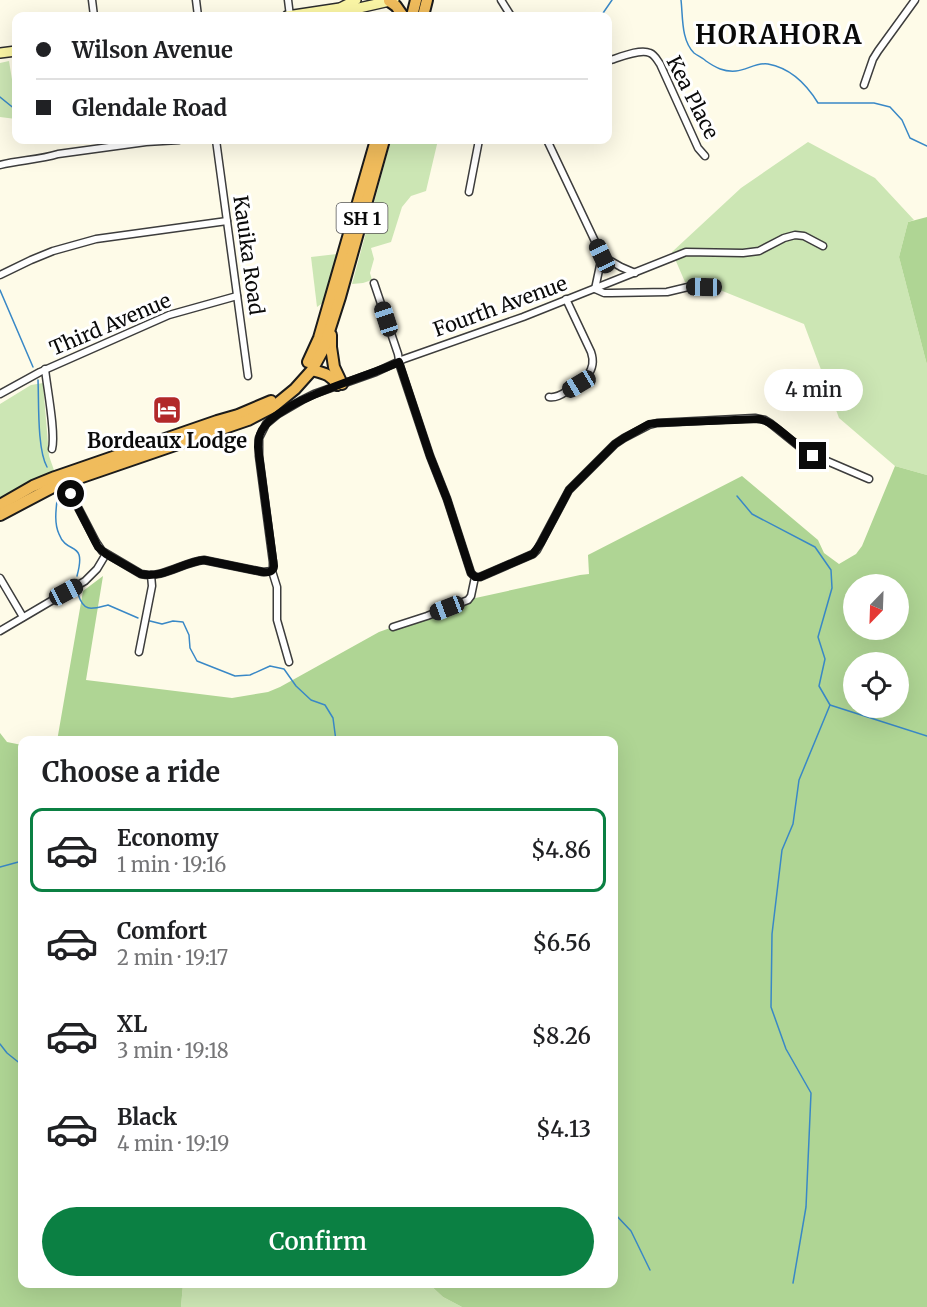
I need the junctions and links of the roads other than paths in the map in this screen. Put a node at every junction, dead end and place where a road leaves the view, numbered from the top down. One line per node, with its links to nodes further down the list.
1 (356, 0): 5 (main road)
2 (439, 0): 6 (highway)
3 (915, 0): 9 (street)
4 (392, 1): 5 (main road)
5 (339, 8): 7 (main road)
6 (425, 8)
7 (314, 12)
8 (612, 61): 16 (street, Kea Place)
9 (864, 85)
10 (131, 144): 17 (street)
11 (217, 144): 20 (street, Kauika Road)
12 (375, 144): 19 (highway, SH 1)
13 (383, 144): 19 (highway, SH 1)
14 (478, 144): 18 (street)
15 (549, 144): 22 (street)
16 (705, 156)
17 (0, 165)
18 (469, 192)
19 (363, 200): 30 (highway, SH 1); 41 (highway, SH 1)
20 (227, 221): 24 (street); 28 (street, Kauika Road)
21 (823, 246): 23 (street, Fourth Avenue)
22 (602, 256): 23 (street); 27 (street)
23 (635, 273): 27 (street, Fourth Avenue)
24 (0, 275)
25 (374, 283): 31 (street)
26 (704, 287): 27 (street)
27 (595, 289): 29 (street, Fourth Avenue)
28 (237, 296): 32 (street, Third Avenue); 34 (street, Kauika Road)
29 (566, 299): 31 (street, Fourth Avenue); 37 (street)
30 (330, 329): 33 (highway, SH 1); 35 (highway)
31 (399, 362): 35 (street, Fourth Avenue); 46 (street)
32 (45, 369): 36 (street, Third Avenue); 38 (street)
33 (312, 370): 35 (highway); 42 (highway, SH 1)
34 (248, 376)
35 (340, 385): 44 (street, Fourth Avenue)
36 (0, 394)
37 (549, 397)
38 (52, 448)
39 (869, 479): 46 (street)
40 (71, 494): 43 (street)
41 (0, 505)
42 (0, 515)
43 (106, 554): 45 (street); 48 (street)
44 (272, 571): 45 (street); 52 (street)
45 (151, 575): 51 (street)
46 (475, 577): 49 (street)
47 (0, 578): 48 (street)
48 (23, 617): 50 (street)
49 (393, 627)
50 (0, 631)
51 (139, 652)
52 (289, 662)

